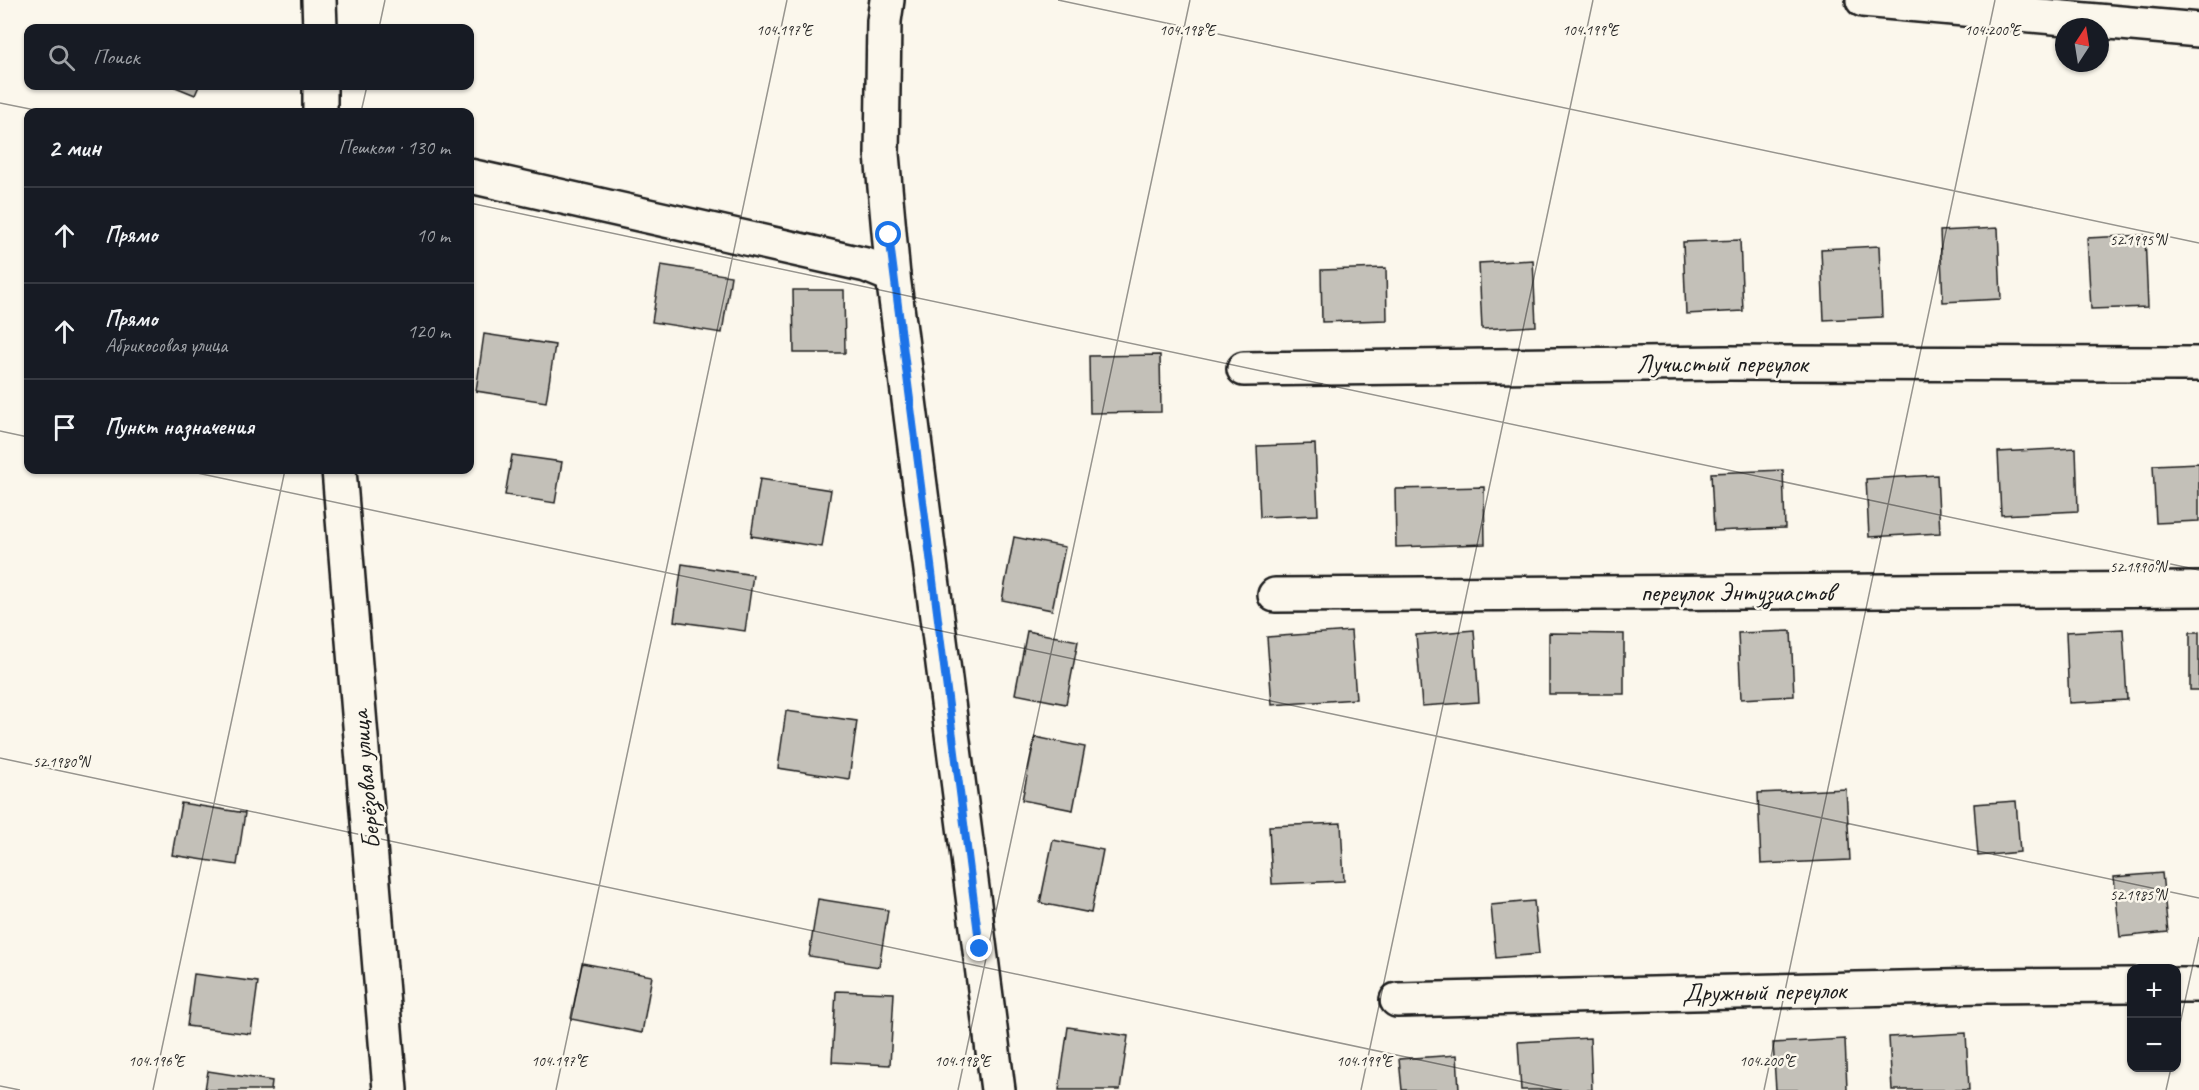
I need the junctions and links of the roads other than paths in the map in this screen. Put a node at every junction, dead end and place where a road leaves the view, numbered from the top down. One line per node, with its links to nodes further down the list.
1 (319, 0): 4 (street)
2 (887, 0): 9 (street)
3 (1863, 0): 5 (street)
4 (320, 24)
5 (2199, 30)
6 (320, 90): 7 (street)
7 (320, 108)
8 (474, 177): 9 (street)
9 (893, 276): 20 (street)
10 (2199, 363): 11 (street, Лучистый переулок)
11 (1244, 369)
12 (339, 474): 19 (street, Берёзовая улица)
13 (2199, 589): 14 (street, переулок Энтузиастов)
14 (1275, 596)
15 (2127, 985): 18 (street, Дружный переулок)
16 (2181, 985): 17 (street)
17 (2199, 985)
18 (1397, 1000)
19 (390, 1090)
20 (998, 1090)

